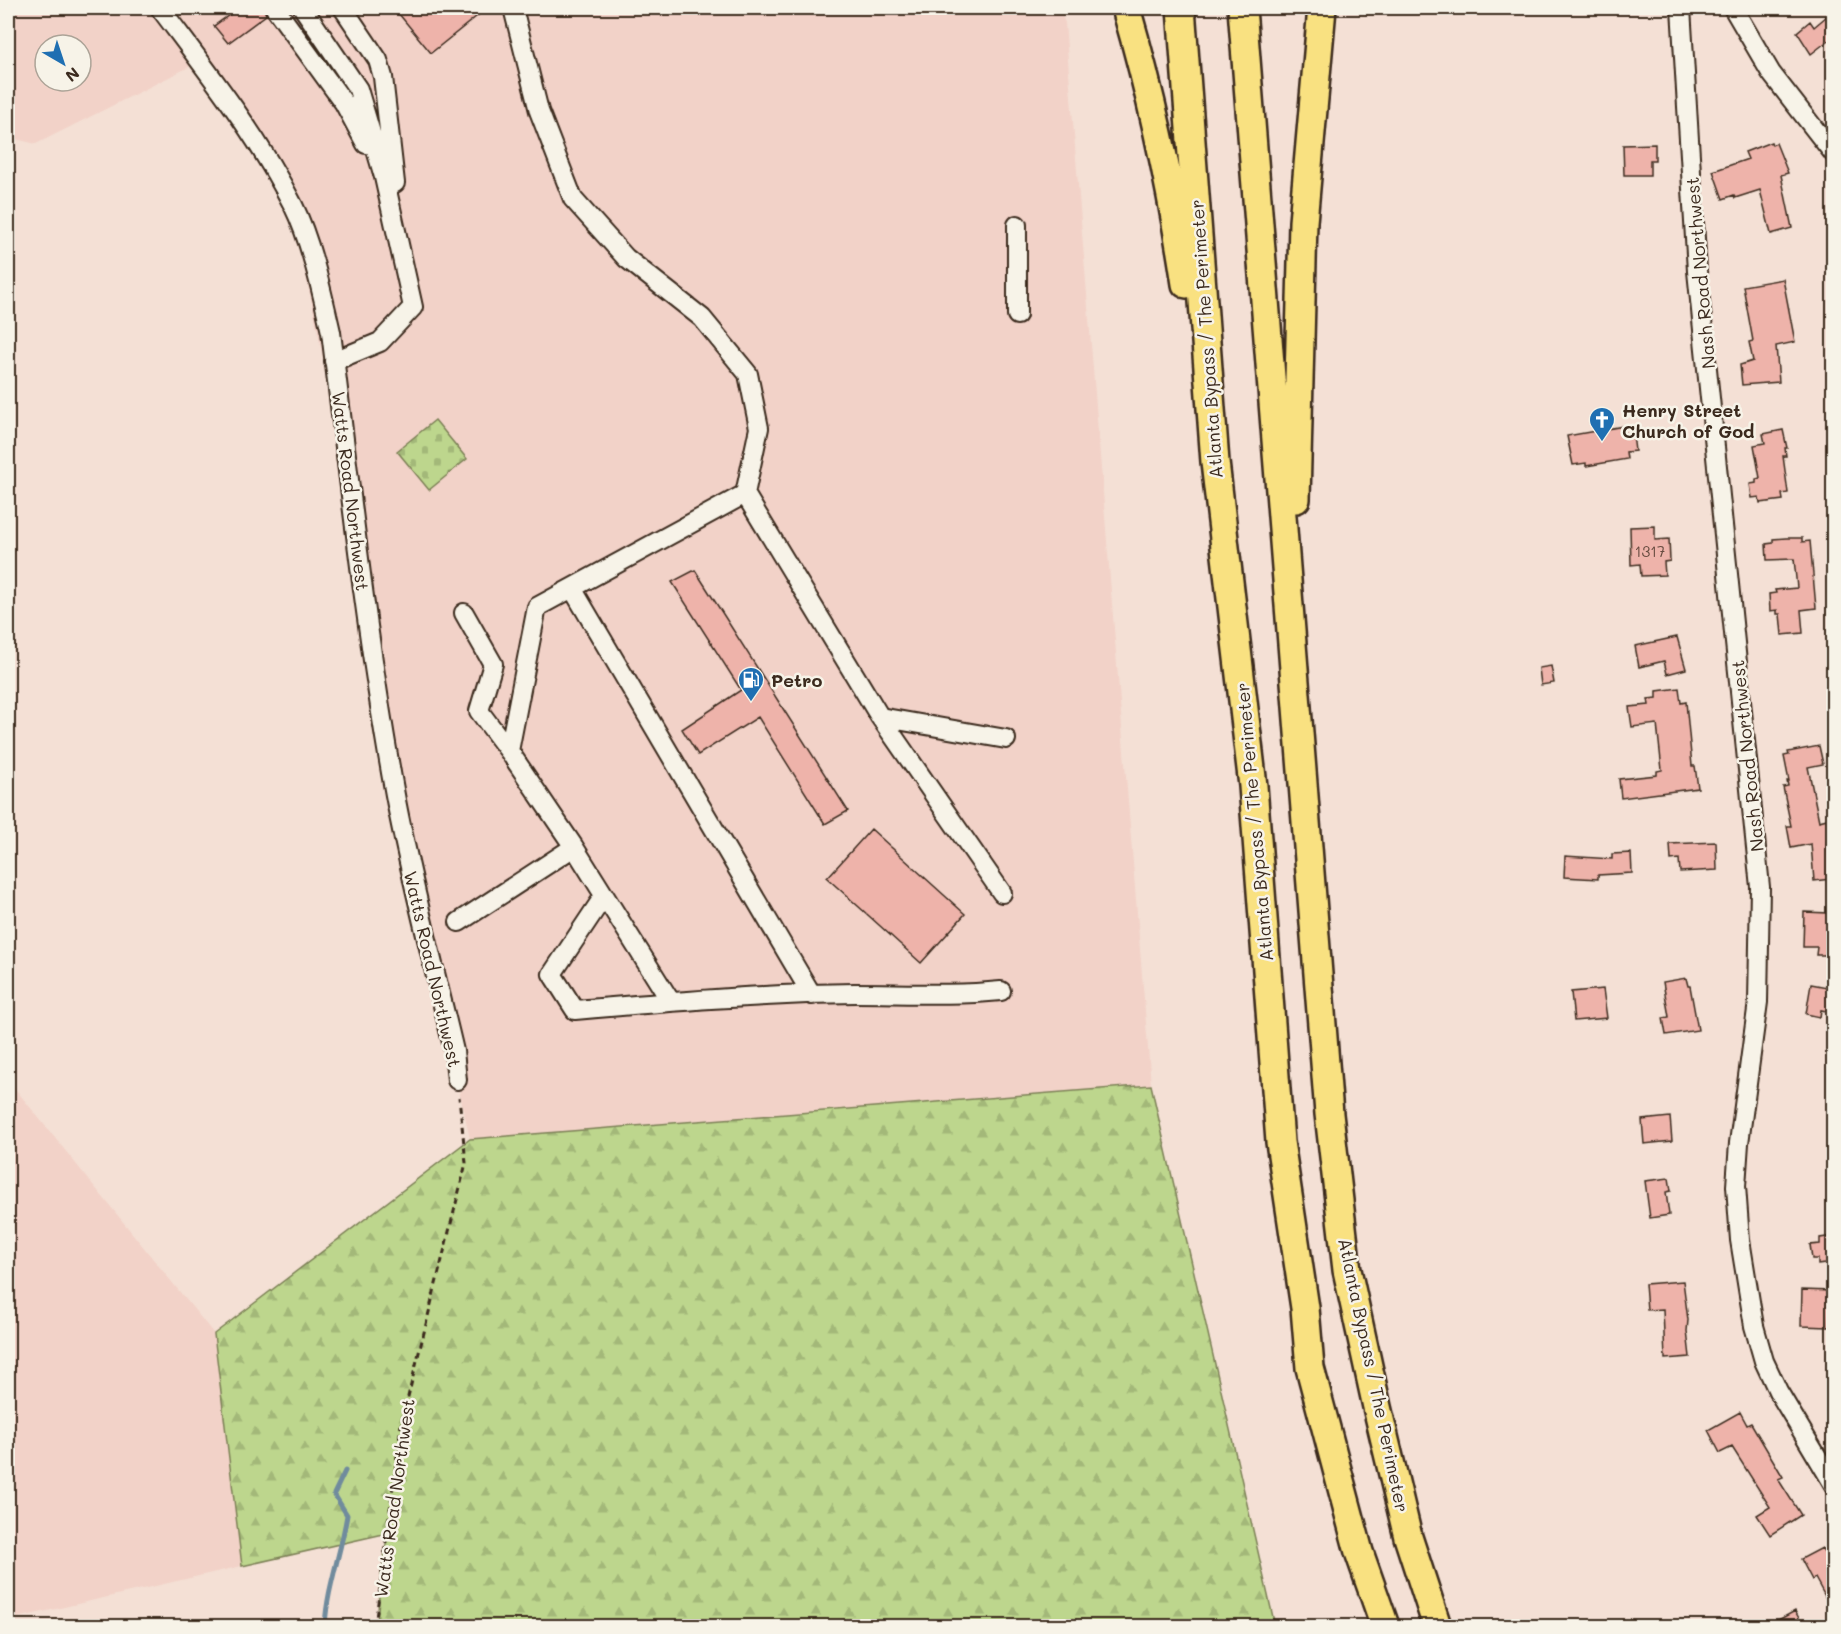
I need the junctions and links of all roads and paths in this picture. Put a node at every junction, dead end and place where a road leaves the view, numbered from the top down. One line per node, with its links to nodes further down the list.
1 (160, 8): 17 (street, Watts Road Northwest)
2 (275, 8): 13 (street)
3 (303, 8): 13 (street)
4 (343, 8): 14 (street)
5 (513, 8): 19 (street)
6 (1125, 8): 18 (highway)
7 (1181, 8): 18 (highway, Atlanta Bypass / The Perimeter)
8 (1242, 8): 22 (highway, Atlanta Bypass / The Perimeter)
9 (1322, 8): 22 (highway)
10 (1682, 8): 34 (street, Nash Road Northwest)
11 (1733, 8): 12 (street)
12 (1833, 154)
13 (384, 177): 14 (street)
14 (392, 213): 17 (street)
15 (1017, 225): 16 (street)
16 (1017, 315)
17 (334, 361): 33 (street, Watts Road Northwest)
18 (1215, 462): 36 (highway, Atlanta Bypass / The Perimeter)
19 (745, 494): 20 (street); 23 (street)
20 (572, 588): 25 (street); 31 (street)
21 (464, 613): 25 (street)
22 (1292, 641): 37 (highway, Atlanta Bypass / The Perimeter)
23 (880, 717): 24 (street); 27 (street)
24 (1006, 739)
25 (509, 751): 26 (street)
26 (574, 847): 28 (street); 29 (street)
27 (1002, 893)
28 (604, 896): 32 (street); 32 (street)
29 (459, 922)
30 (1001, 991): 31 (street)
31 (812, 995): 32 (street)
32 (670, 1002)
33 (457, 1080): 35 (path, Watts Road Northwest)
34 (1833, 1485)
35 (375, 1626)
36 (1385, 1626)
37 (1437, 1626)

